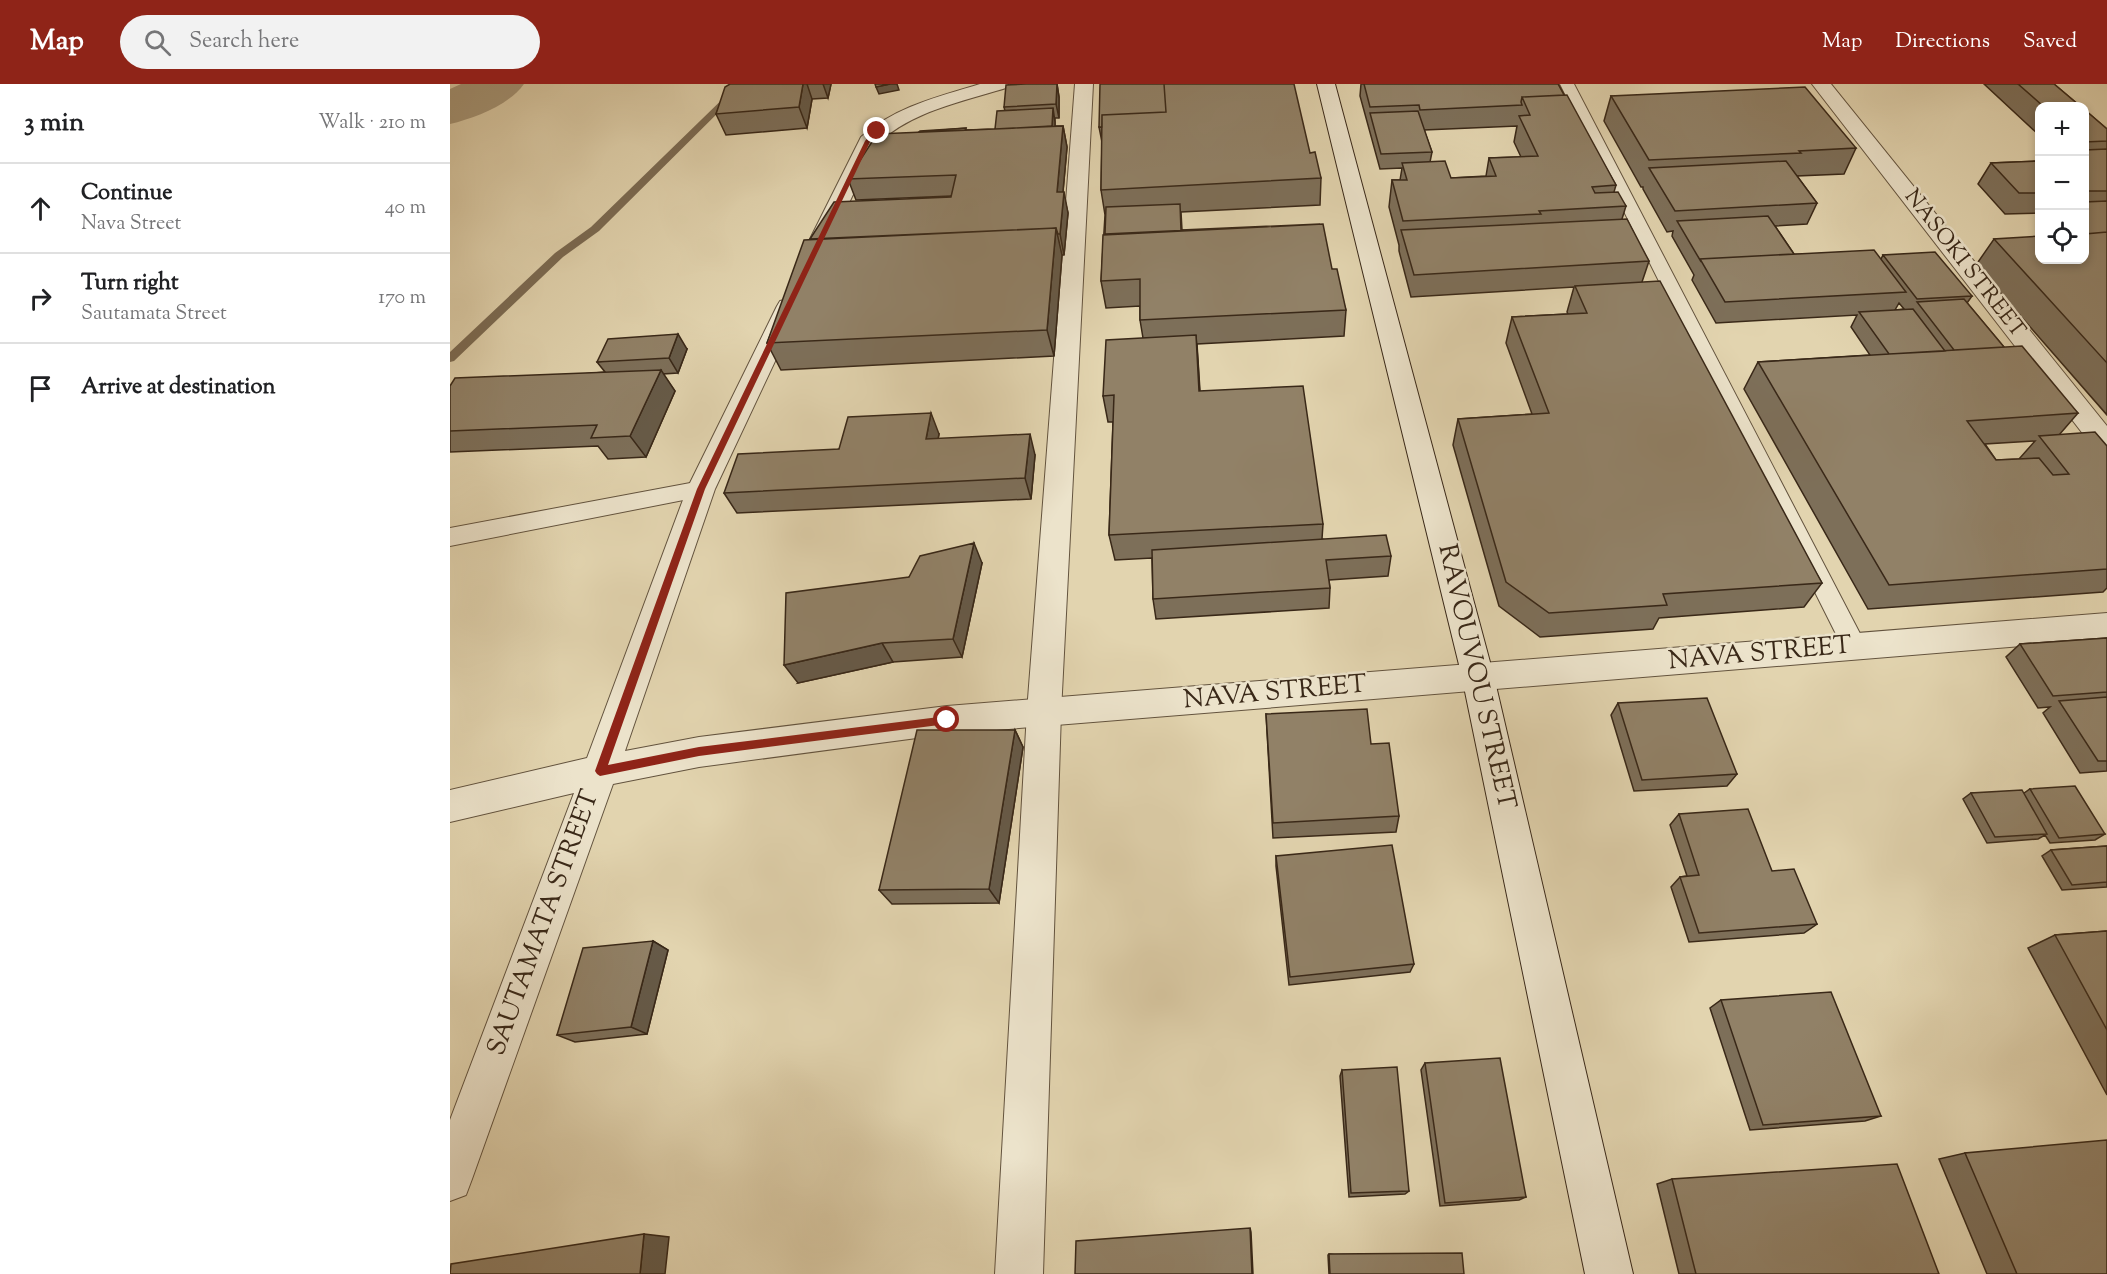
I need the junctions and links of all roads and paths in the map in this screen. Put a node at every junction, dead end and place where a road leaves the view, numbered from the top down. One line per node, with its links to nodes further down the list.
1 (999, 84): 7 (street, SAUTAMATA STREET)
2 (1084, 84): 12 (street)
3 (1326, 84): 11 (street, RAVOUVOU STREET)
4 (1567, 84): 10 (lane)
5 (1821, 84): 6 (street, NASOKI STREET)
6 (2107, 445)
7 (701, 489): 8 (lane); 13 (street, SAUTAMATA STREET)
8 (450, 537)
9 (2107, 626): 10 (street, NAVA STREET)
10 (1854, 646): 11 (street, NAVA STREET)
11 (1478, 677): 12 (street, NAVA STREET); 17 (street, RAVOUVOU STREET)
12 (1044, 712): 13 (street, NAVA STREET); 16 (street)
13 (600, 771): 14 (street, NAVA STREET); 15 (street, SAUTAMATA STREET)
14 (450, 806)
15 (450, 1179)
16 (1019, 1274)
17 (1609, 1274)

